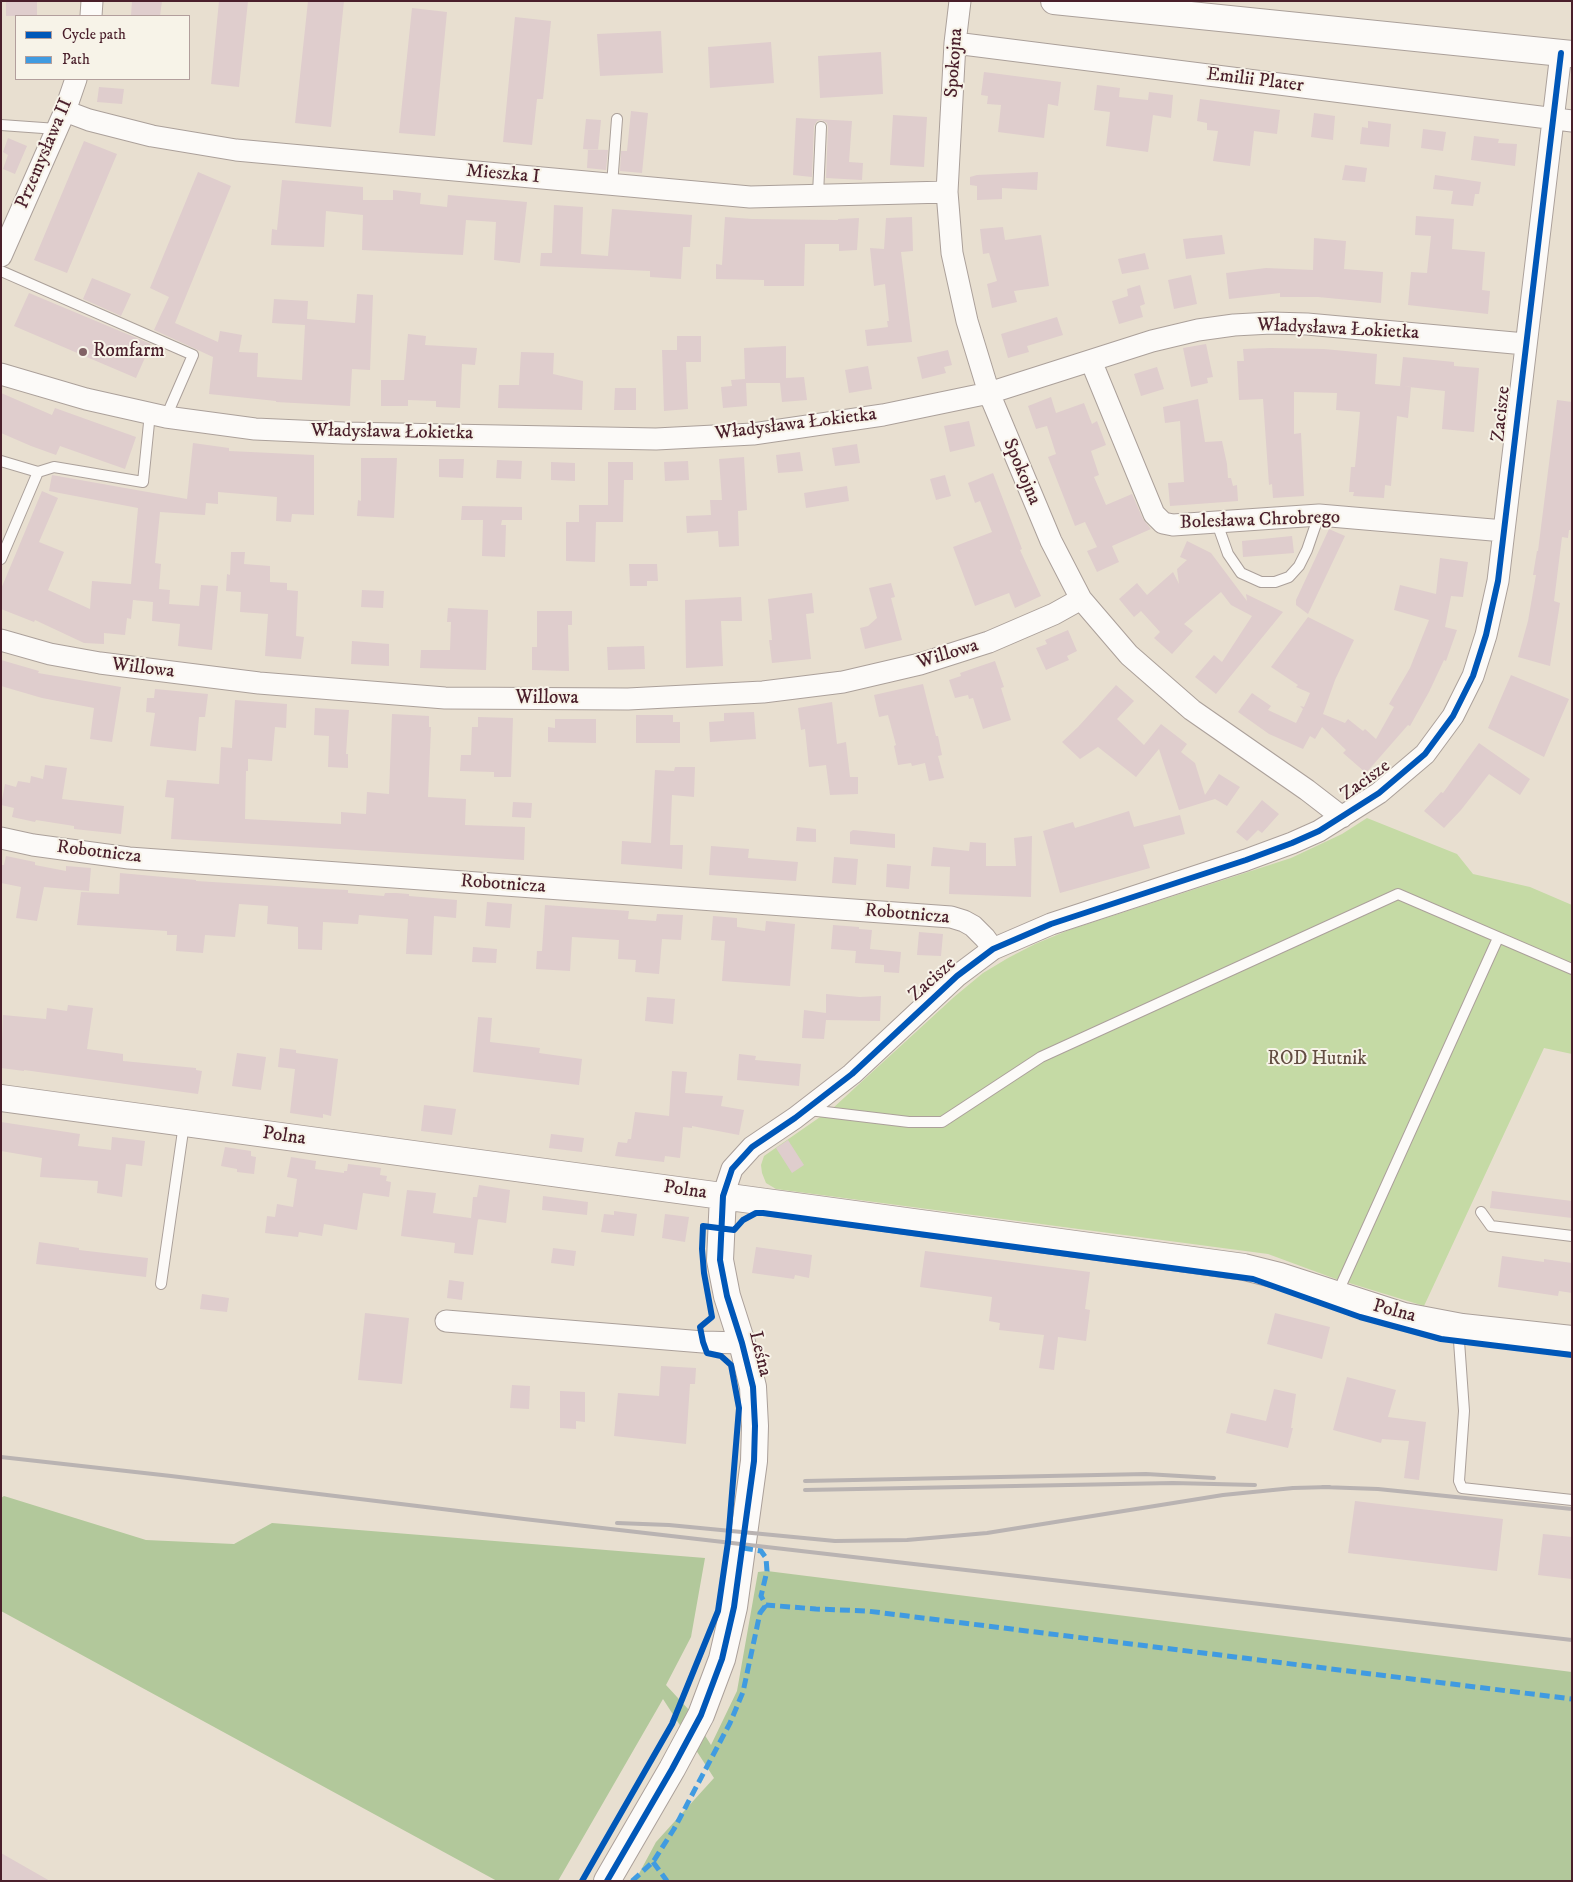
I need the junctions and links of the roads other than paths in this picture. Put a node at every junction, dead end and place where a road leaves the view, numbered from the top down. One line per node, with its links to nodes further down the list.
1 (92, 1): 4 (street)
2 (960, 1): 5 (street, Spokojna)
3 (1054, 1): 6 (street)
4 (91, 15)
5 (955, 43): 10 (street, Emilii Plater); 14 (street, Spokojna)
6 (1566, 53): 10 (street, Zacisze)
7 (76, 80): 9 (street, Przemysława II)
8 (617, 119): 13 (lane)
9 (61, 120): 11 (lane); 13 (street, Mieszka I); 16 (street, Przemysława II)
10 (1563, 120): 18 (street, Zacisze)
11 (1, 126)
12 (821, 127): 15 (lane)
13 (612, 185): 15 (street, Mieszka I)
14 (947, 192): 15 (street, Mieszka I); 21 (street, Spokojna)
15 (818, 195)
16 (1, 256)
17 (1, 271): 22 (lane)
18 (1525, 344): 19 (street, Władysława Łokietka); 27 (street, Zacisze)
19 (1091, 361): 21 (street, Władysława Łokietka); 26 (street, Bolesława Chrobrego)
20 (1, 374): 22 (street, Władysława Łokietka)
21 (989, 393): 22 (street, Władysława Łokietka); 29 (street, Spokojna)
22 (158, 415): 24 (lane)
23 (1, 460): 24 (lane)
24 (38, 472): 28 (lane)
25 (1318, 514): 26 (street, Bolesława Chrobrego); 26 (lane); 27 (street, Bolesława Chrobrego)
26 (1217, 523)
27 (1504, 531): 31 (street, Zacisze)
28 (1, 559)
29 (1081, 599): 30 (street, Willowa); 31 (street, Spokojna)
30 (1, 640)
31 (1342, 817): 34 (street, Zacisze)
32 (1, 838): 34 (street, Robotnicza)
33 (1498, 938): 35 (lane); 37 (lane); 43 (lane)
34 (993, 949): 37 (street, Zacisze)
35 (1572, 969)
36 (1, 1098): 38 (street, Polna)
37 (807, 1110): 39 (street, Zacisze)
38 (184, 1123): 39 (street, Polna); 42 (lane)
39 (723, 1196): 43 (street, Polna); 47 (street, Leśna)
40 (1481, 1212): 41 (lane)
41 (1572, 1236)
42 (161, 1284)
43 (1337, 1295): 45 (street, Polna)
44 (446, 1321): 47 (street)
45 (1462, 1327): 46 (street, Polna); 48 (lane)
46 (1572, 1339)
47 (742, 1343): 49 (street, Leśna)
48 (1572, 1500)
49 (607, 1881)

